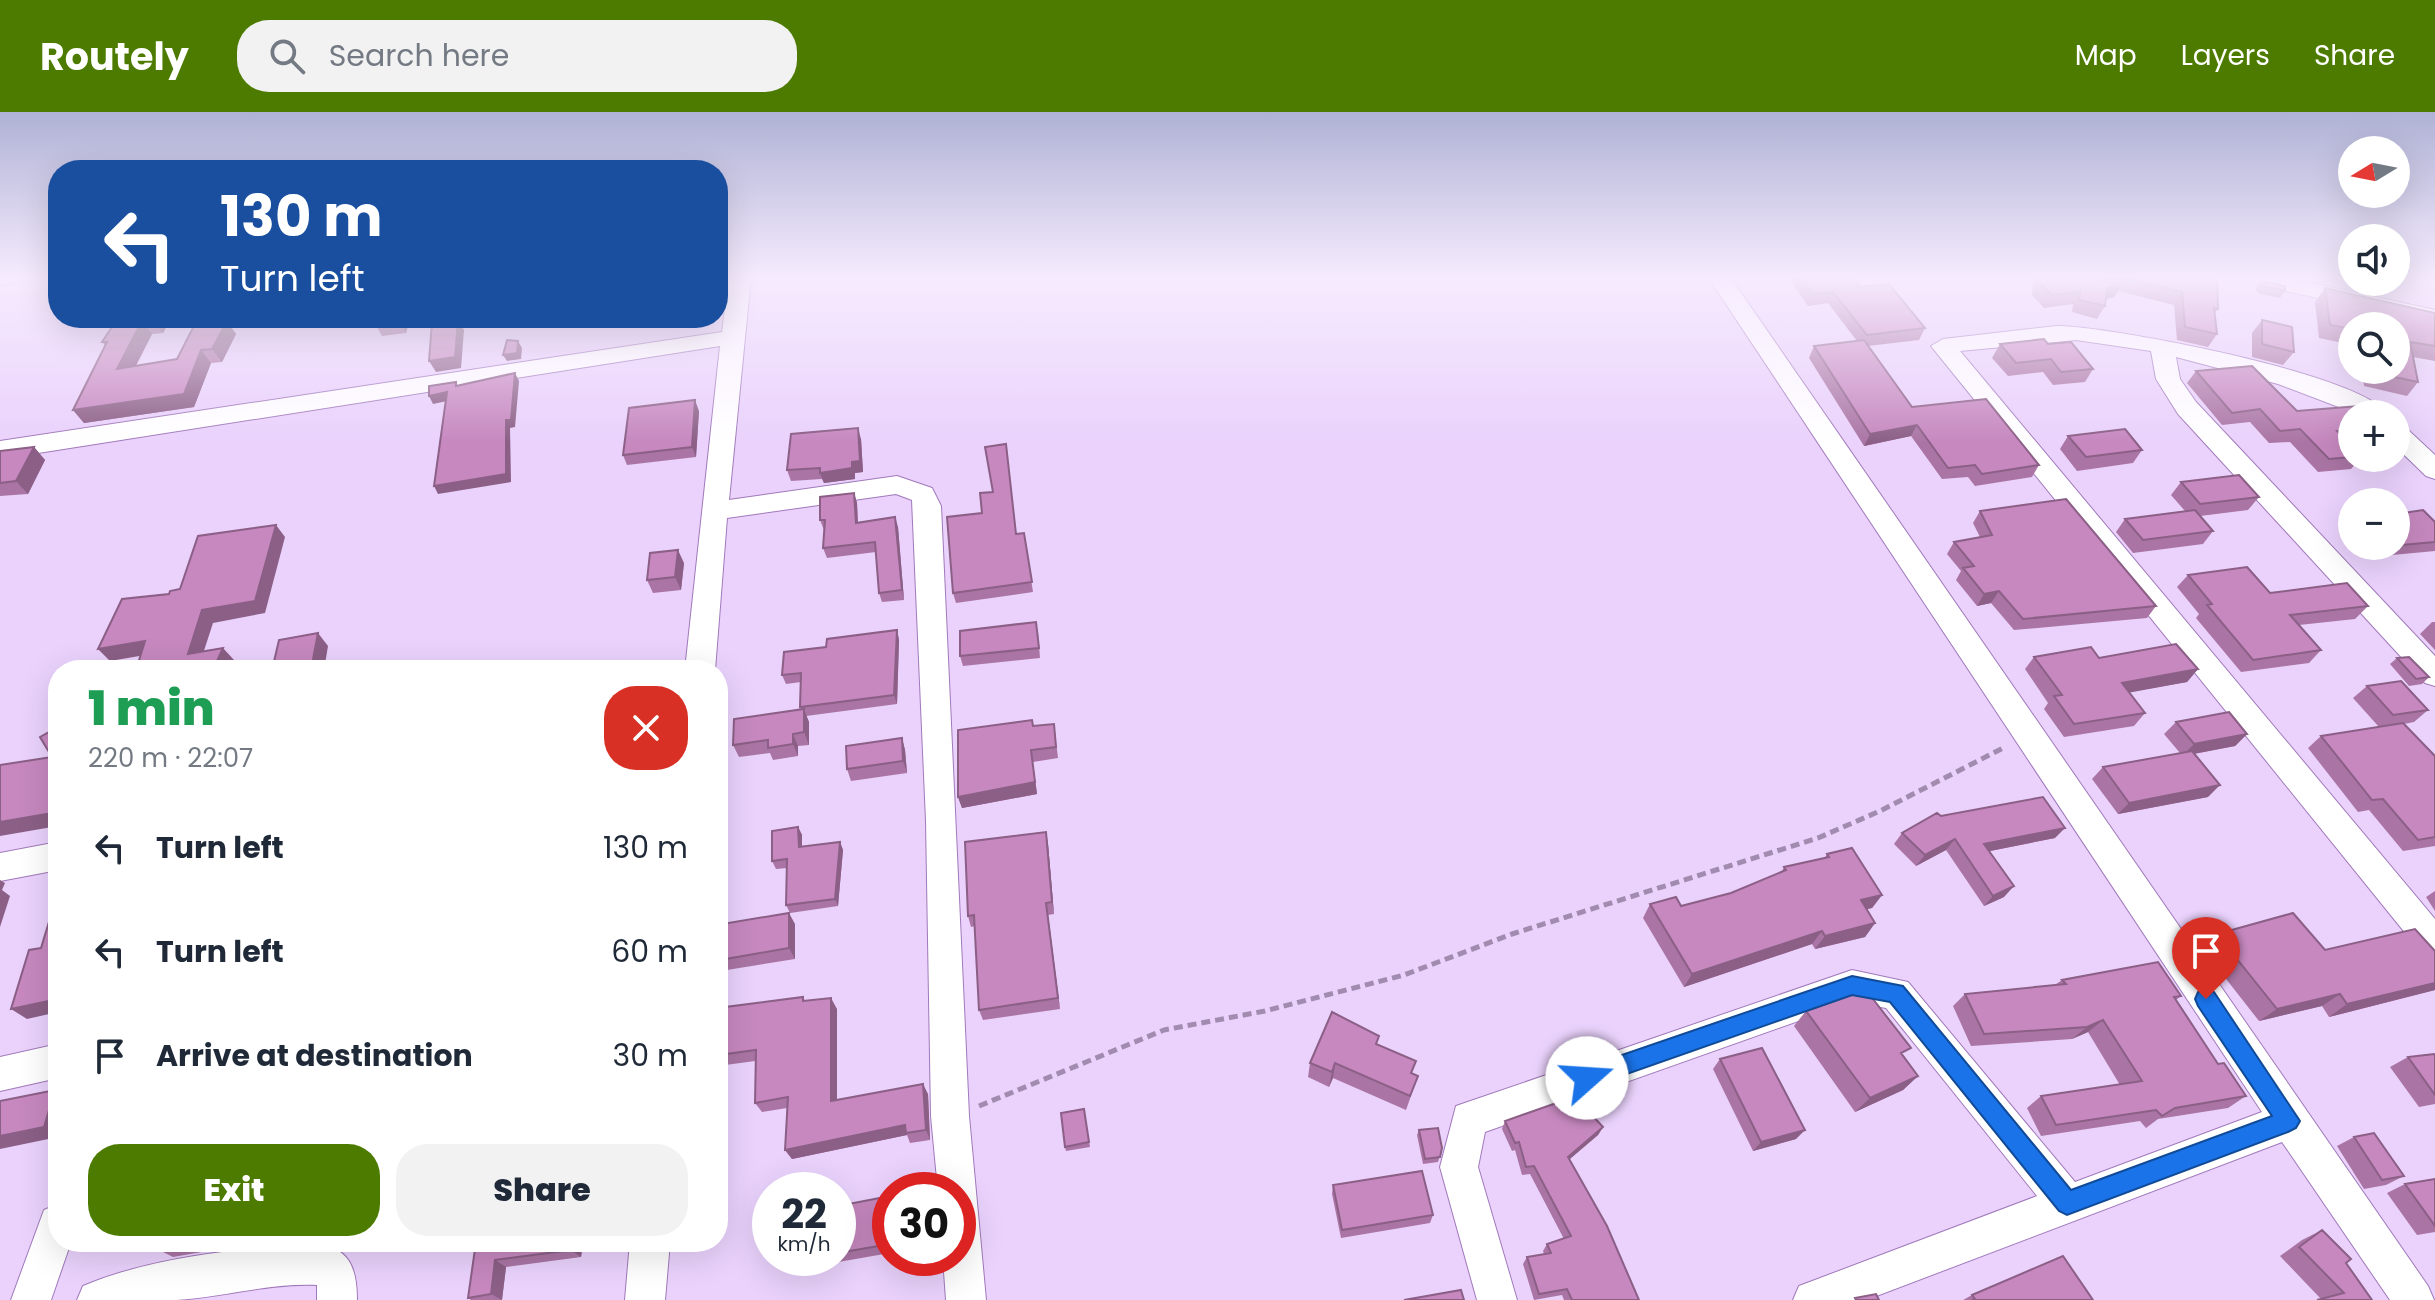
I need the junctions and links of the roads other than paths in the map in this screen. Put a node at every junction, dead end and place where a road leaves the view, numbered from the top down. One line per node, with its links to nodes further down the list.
1 (734, 332): 3 (street)
2 (1757, 332): 17 (street)
3 (734, 337): 7 (street); 9 (street)
4 (2162, 347): 5 (street); 11 (street); 14 (street)
5 (2347, 400)
6 (2410, 446): 8 (street)
7 (0, 450)
8 (2435, 470)
9 (714, 511): 10 (street); 18 (street)
10 (701, 660)
11 (2435, 675)
12 (48, 858): 13 (street)
13 (0, 867)
14 (2435, 944)
15 (48, 1063): 16 (street)
16 (0, 1074)
17 (2288, 1121): 19 (street); 30 (street)
18 (955, 1172)
19 (2067, 1203): 28 (street); 29 (street)
20 (48, 1252): 23 (street)
21 (649, 1252): 26 (street)
22 (964, 1276): 27 (street)
23 (31, 1300)
24 (97, 1300): 25 (street)
25 (337, 1300)
26 (645, 1300)
27 (966, 1300)
28 (1497, 1300)
29 (1813, 1300)
30 (2414, 1300)

